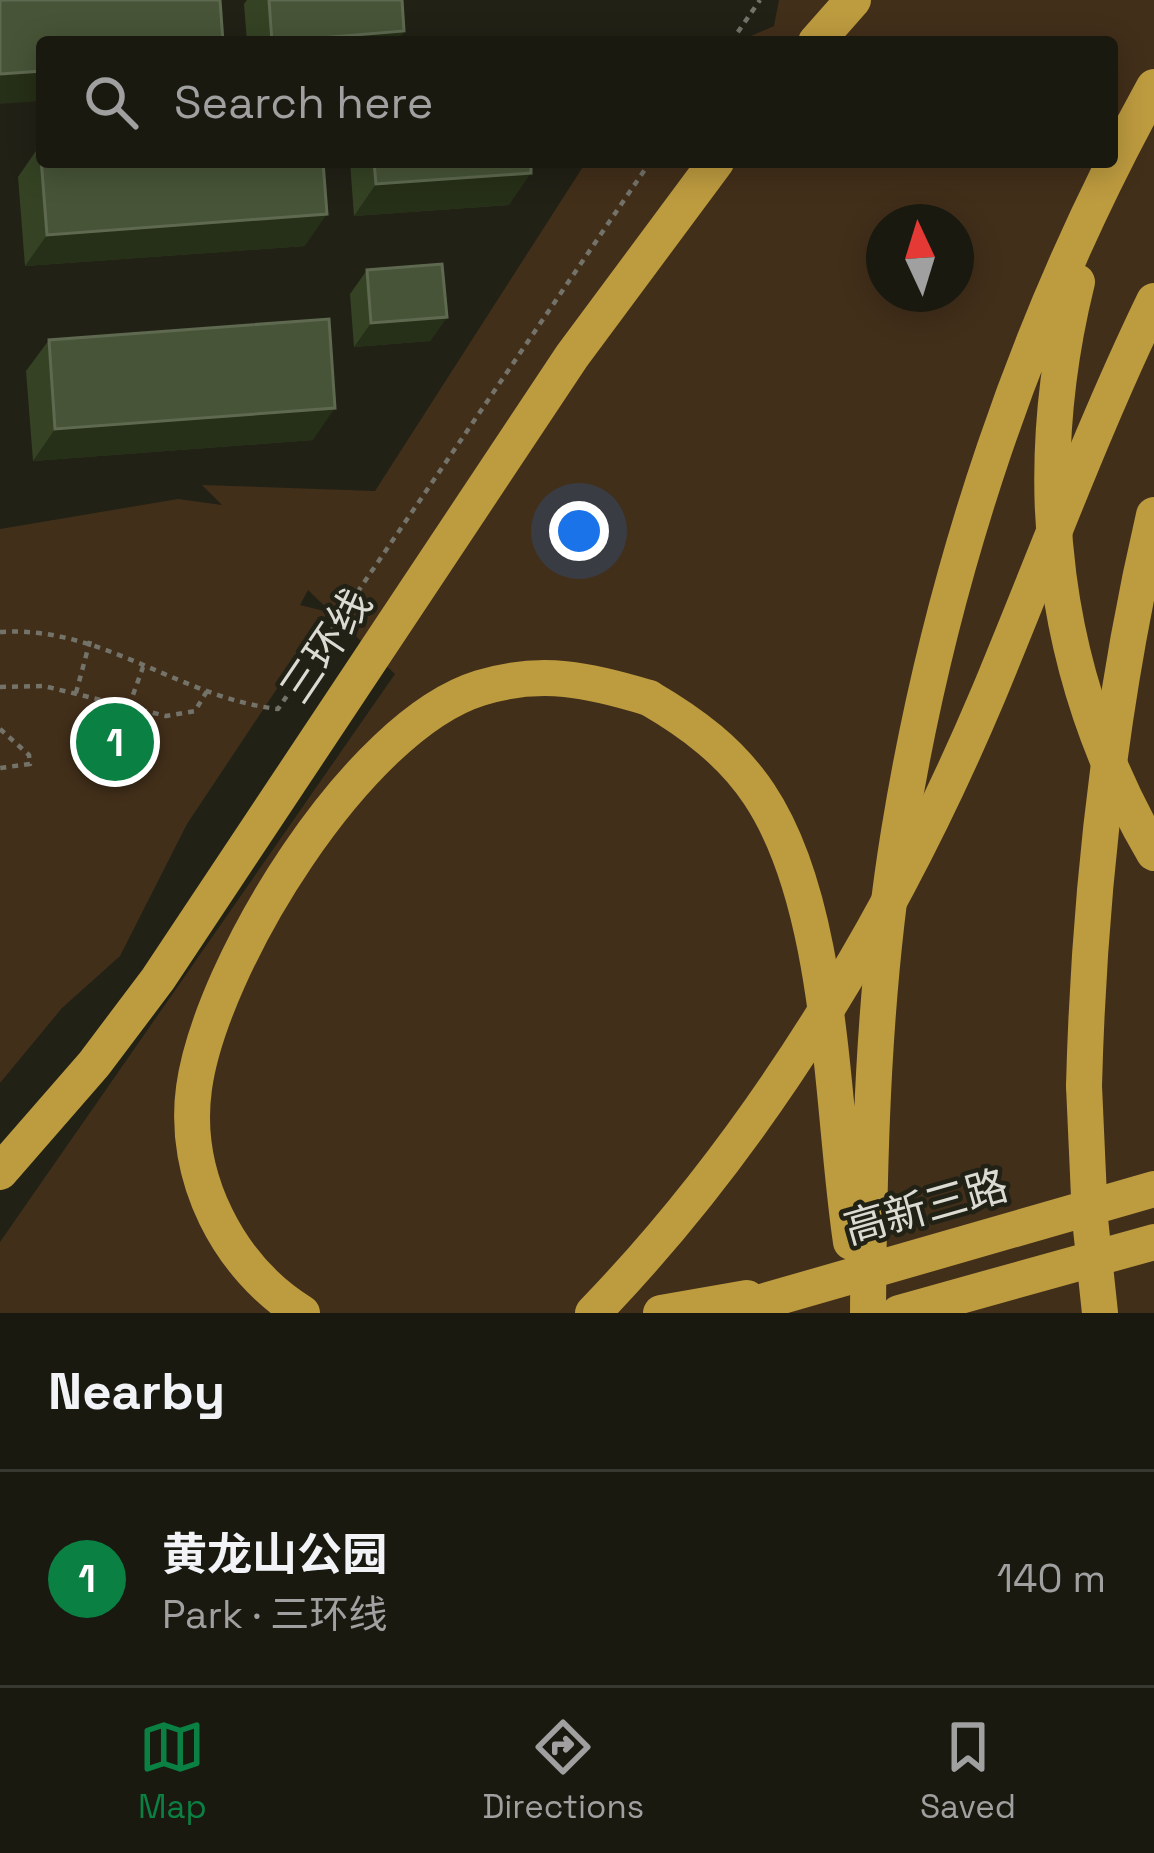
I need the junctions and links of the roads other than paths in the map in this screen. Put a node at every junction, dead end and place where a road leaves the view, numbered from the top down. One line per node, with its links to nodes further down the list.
1 (853, 0): 2 (highway)
2 (821, 36)
3 (1154, 87): 4 (highway, bridge)
4 (1118, 151)
5 (712, 168): 13 (highway, 三环线)
6 (1110, 168): 21 (highway, bridge)
7 (1112, 168): 12 (highway, bridge)
8 (1154, 301): 18 (highway, bridge)
9 (1154, 515): 11 (highway)
10 (1154, 605): 11 (highway)
11 (1114, 704): 23 (highway, bridge)
12 (1154, 853)
13 (0, 1172)
14 (1154, 1189): 16 (highway, 高新三路)
15 (1154, 1242): 22 (highway)
16 (804, 1288): 19 (highway); 20 (highway, 高新三路)
17 (302, 1313): 21 (highway, bridge)
18 (593, 1313)
19 (661, 1313)
20 (722, 1313)
21 (864, 1313)
22 (899, 1313)
23 (1100, 1313)

